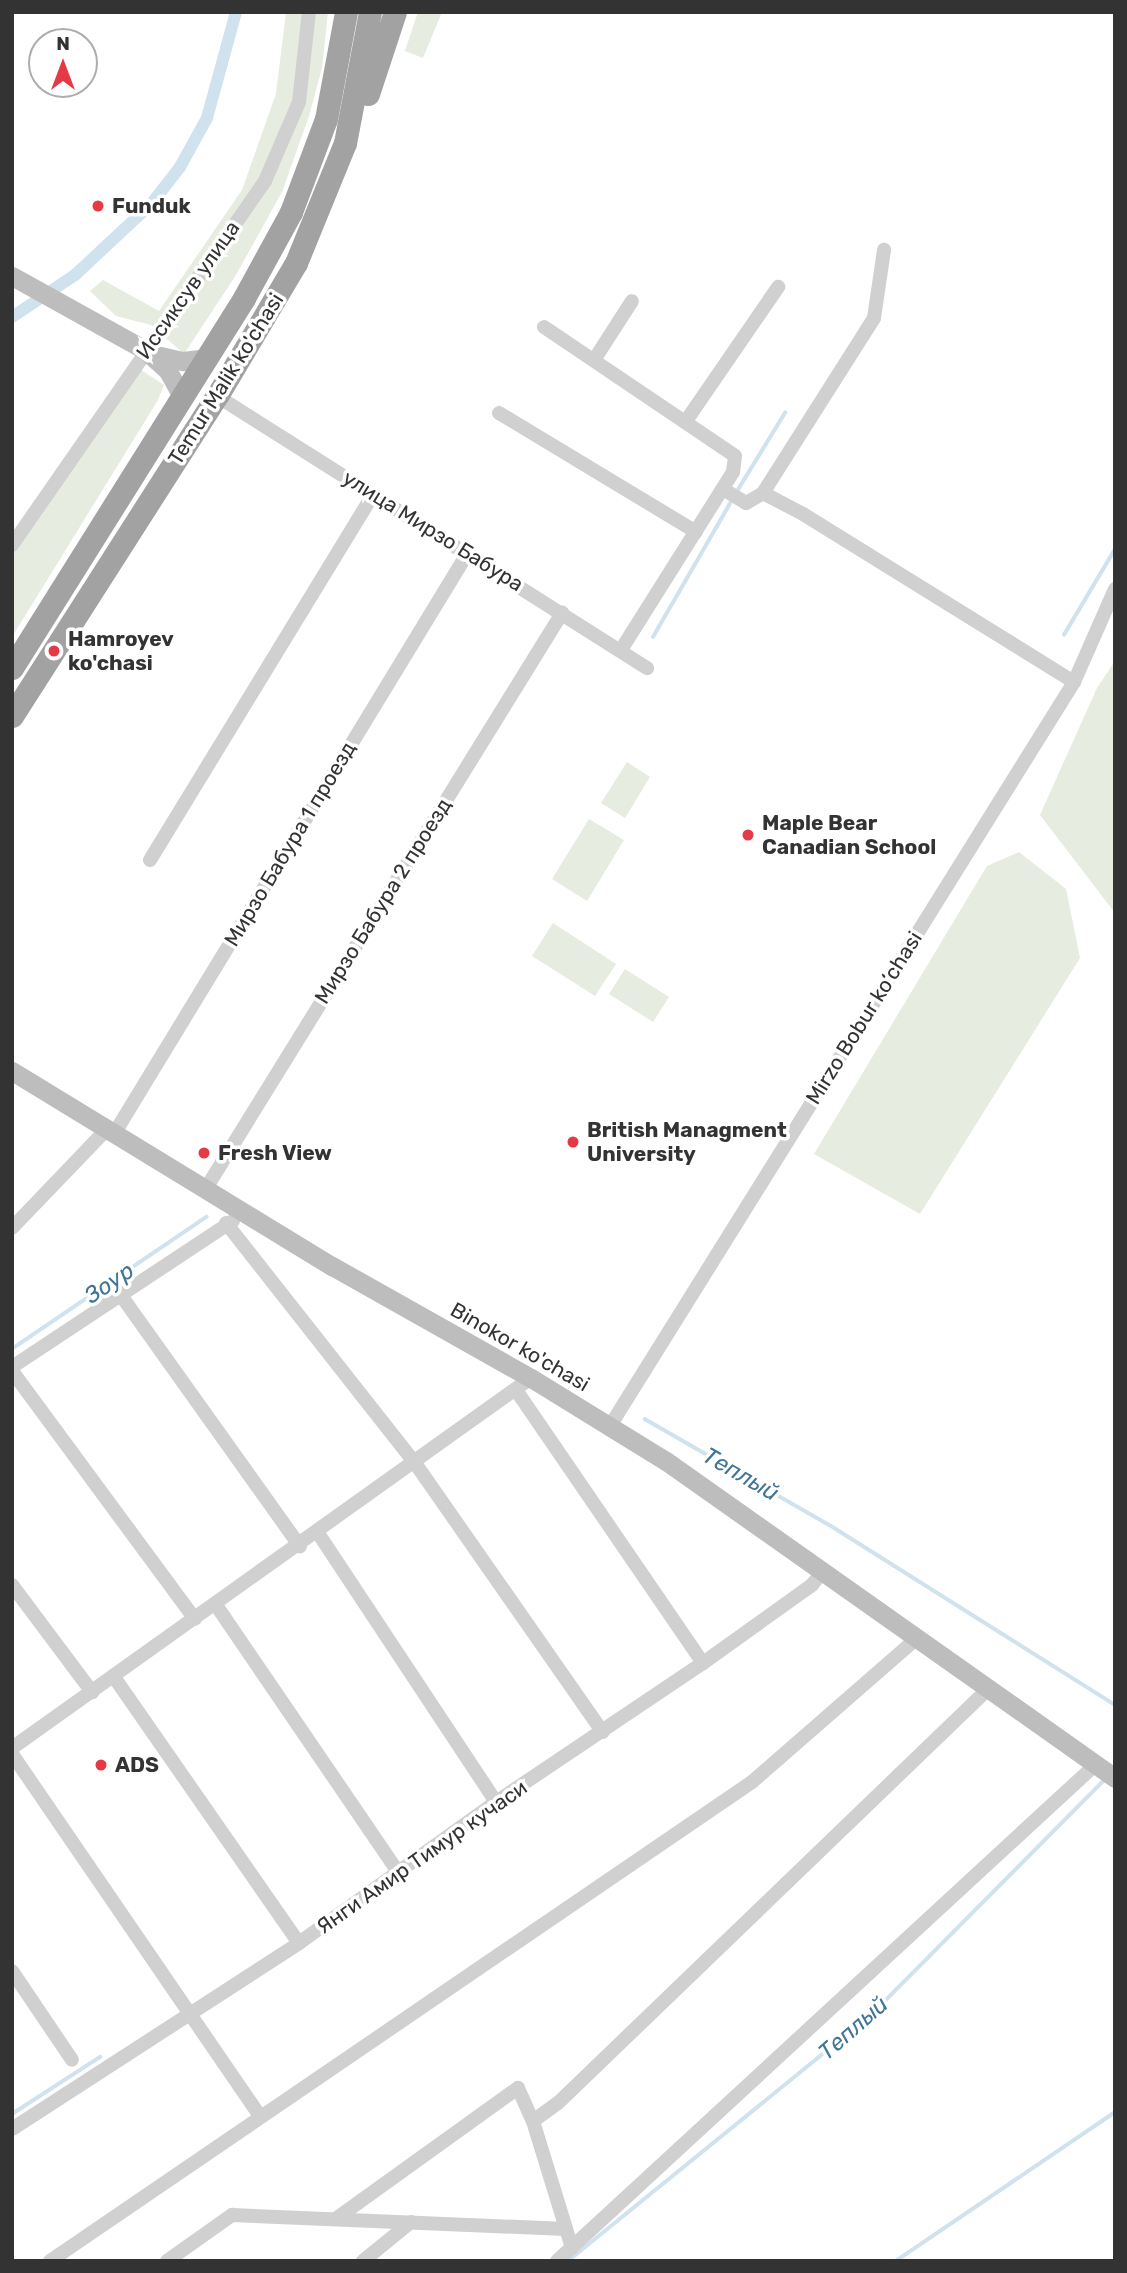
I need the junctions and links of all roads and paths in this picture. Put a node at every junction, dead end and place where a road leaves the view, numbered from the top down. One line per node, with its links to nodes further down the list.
1 (309, 12): 11 (street, Иссиксув улица)
2 (346, 12): 12 (highway, Temur Malik ko'chasi)
3 (370, 12): 5 (highway, Temur Malik ko'chasi)
4 (395, 12): 5 (highway)
5 (338, 168): 15 (highway, Temur Malik ko'chasi)
6 (884, 250): 19 (street)
7 (12, 276): 11 (main road)
8 (778, 287): 17 (street)
9 (632, 301): 13 (street)
10 (544, 327): 13 (street)
11 (145, 350): 12 (main road); 14 (main road); 22 (street, Иссиксув улица)
12 (206, 358): 14 (highway, Temur Malik ko'chasi)
13 (594, 360): 17 (street)
14 (183, 396): 28 (highway, Temur Malik ko'chasi)
15 (218, 396): 20 (street, улица Мирзо Бабура); 30 (highway, Temur Malik ko'chasi)
16 (499, 412): 21 (street)
17 (686, 421): 18 (street)
18 (723, 489): 19 (street); 21 (street)
19 (764, 493): 29 (street)
20 (373, 494): 23 (street, улица Мирзо Бабура); 31 (street)
21 (696, 532): 26 (street)
22 (12, 545)
23 (467, 554): 25 (street, улица Мирзо Бабура); 33 (street, Мирзо Бабура 1 проезд)
24 (1115, 589): 29 (street, Mirzo Bobur ko‘chasi)
25 (562, 612): 26 (street, улица Мирзо Бабура); 34 (street, Мирзо Бабура 2 проезд)
26 (621, 650): 27 (street, улица Мирзо Бабура)
27 (647, 667)
28 (12, 668)
29 (1074, 682): 41 (street, Mirzo Bobur ko‘chasi)
30 (12, 716)
31 (150, 860)
32 (13, 1072): 33 (main road, Binokor ko'chasi)
33 (110, 1132): 34 (main road, Binokor ko'chasi); 37 (street, Мирзо Бабура 1 проезд)
34 (205, 1190): 35 (main road, Binokor ko'chasi)
35 (247, 1215): 36 (street); 40 (main road, Binokor ko'chasi)
36 (226, 1223): 38 (street); 42 (street)
37 (12, 1228)
38 (120, 1294): 39 (street); 44 (street)
39 (12, 1369): 48 (street)
40 (524, 1384): 41 (main road, Binokor ko'chasi); 42 (street); 50 (street)
41 (610, 1426): 45 (main road, Binokor ko'chasi)
42 (415, 1463): 43 (street); 54 (street)
43 (318, 1533): 44 (street); 58 (street)
44 (300, 1546): 47 (street)
45 (822, 1572): 49 (main road, Binokor ko'chasi); 50 (street, Янги Амир Тимур кучаси)
46 (12, 1585): 53 (street)
47 (216, 1605): 48 (street); 59 (street)
48 (195, 1619): 51 (street)
49 (916, 1639): 52 (main road, Binokor ko'chasi); 64 (street)
50 (703, 1663): 54 (street, Янги Амир Тимур кучаси)
51 (114, 1677): 53 (street); 60 (street)
52 (987, 1690): 57 (main road, Binokor ko'chasi); 65 (street)
53 (92, 1692): 55 (street)
54 (603, 1732): 58 (street, Янги Амир Тимур кучаси)
55 (12, 1748)
56 (12, 1754): 62 (street)
57 (1105, 1771): 70 (street)
58 (496, 1802): 59 (street, Янги Амир Тимур кучаси)
59 (398, 1872): 60 (street, Янги Амир Тимур кучаси)
60 (299, 1943): 62 (street, Янги Амир Тимур кучаси)
61 (12, 1971): 63 (street)
62 (193, 2013): 64 (street); 66 (street, Янги Амир Тимур кучаси)
63 (72, 2060)
64 (259, 2115): 71 (street)
65 (533, 2121): 67 (street); 69 (street)
66 (12, 2129)
67 (337, 2218): 68 (street); 72 (street)
68 (411, 2222): 69 (street); 73 (street)
69 (566, 2229): 70 (street)
70 (572, 2248): 74 (street)
71 (50, 2261)
72 (167, 2261)
73 (363, 2261)
74 (557, 2261)

